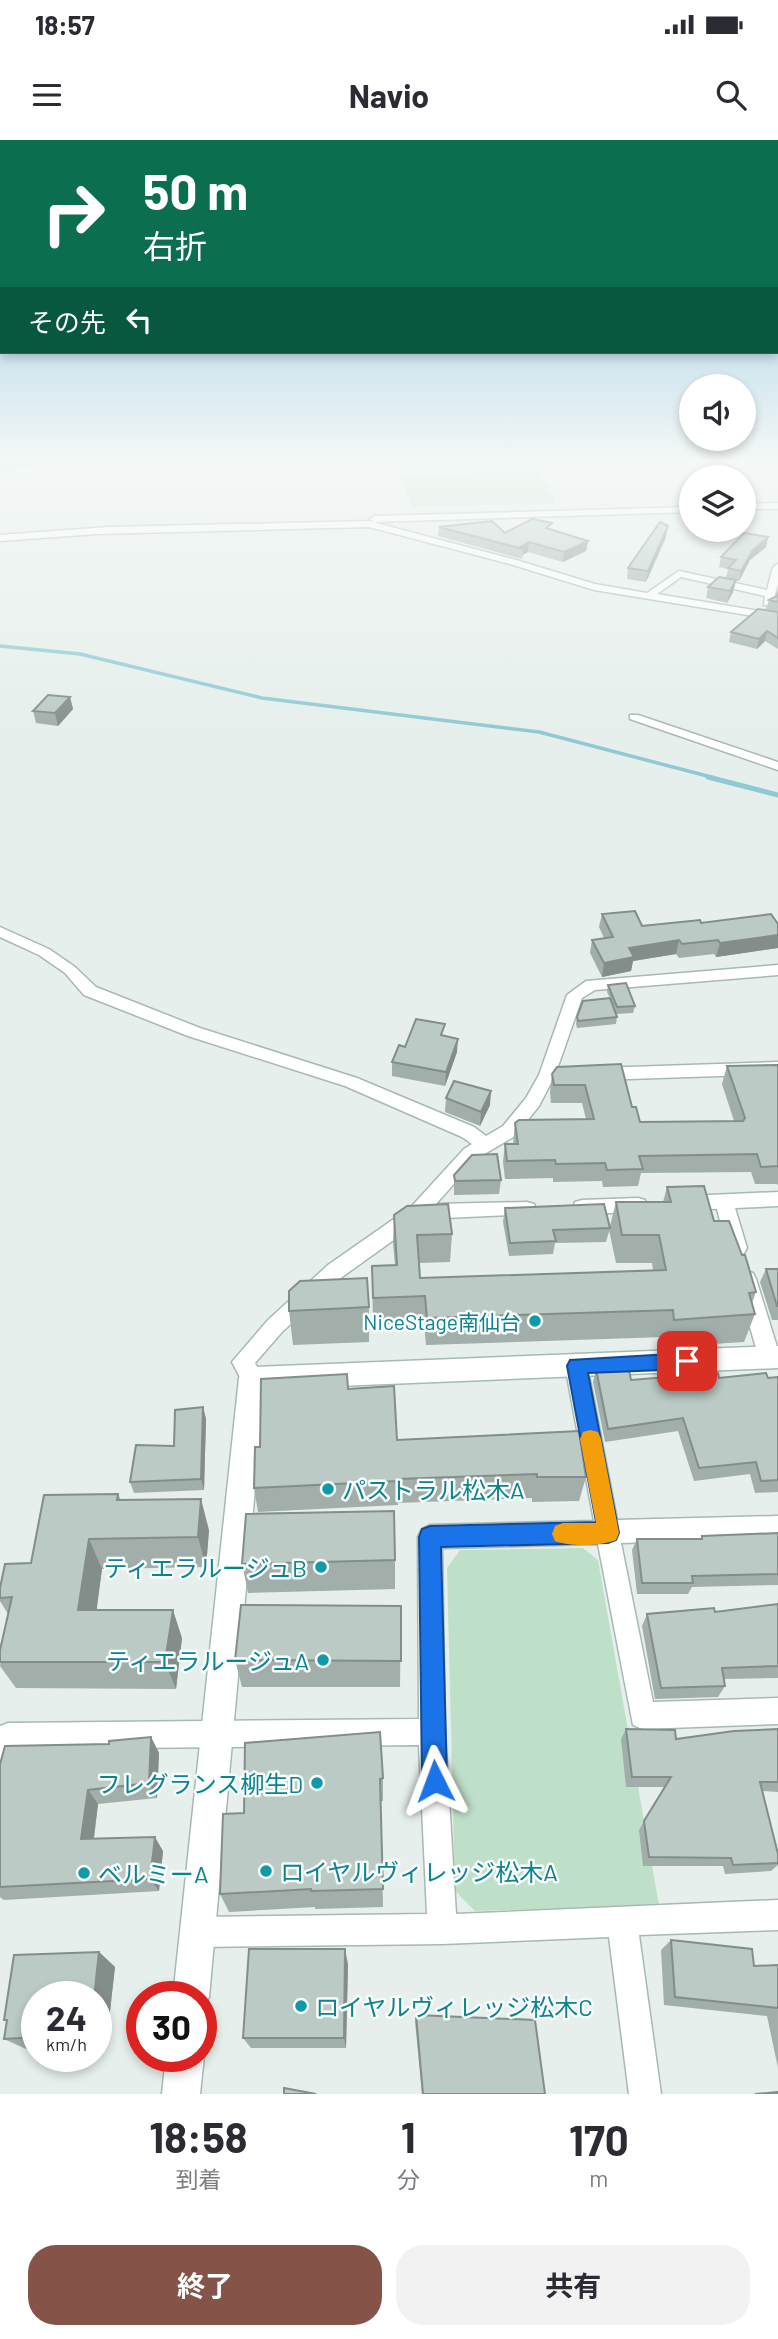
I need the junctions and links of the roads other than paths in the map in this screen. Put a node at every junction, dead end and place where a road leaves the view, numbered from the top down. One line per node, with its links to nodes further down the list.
1 (472, 551): 4 (street)
2 (778, 567): 3 (street)
3 (770, 594): 4 (street); 5 (street)
4 (650, 595): 5 (street)
5 (766, 614): 6 (street)
6 (778, 617)
7 (634, 717): 8 (street)
8 (778, 765)
9 (0, 931): 13 (street)
10 (778, 970): 13 (street)
11 (778, 1068): 12 (street)
12 (588, 1074)
13 (485, 1145): 16 (street)
14 (778, 1199): 15 (street)
15 (724, 1201): 16 (street); 17 (street)
16 (418, 1212): 19 (street)
17 (774, 1358): 18 (street)
18 (576, 1366): 19 (street); 21 (street)
19 (252, 1378): 24 (street)
20 (778, 1527): 21 (street)
21 (608, 1533): 22 (street); 23 (street)
22 (778, 1711)
23 (432, 1732): 24 (street); 28 (street)
24 (217, 1734): 25 (street); 29 (street)
25 (0, 1771)
26 (778, 1915): 27 (street)
27 (622, 1921): 28 (street); 33 (street)
28 (442, 1929): 29 (street)
29 (197, 1932): 30 (street)
30 (192, 1981)
31 (183, 2072): 32 (street)
32 (181, 2094)
33 (645, 2094)

